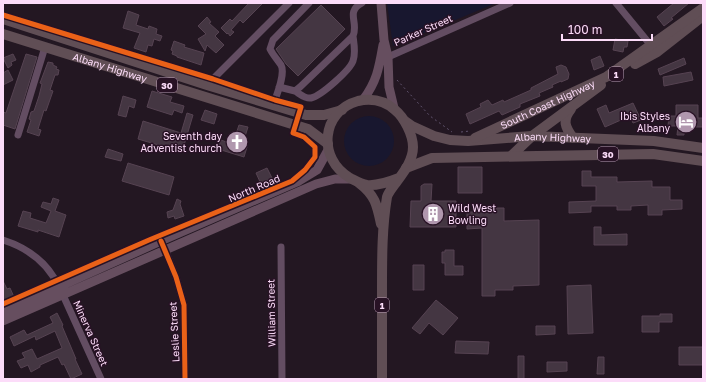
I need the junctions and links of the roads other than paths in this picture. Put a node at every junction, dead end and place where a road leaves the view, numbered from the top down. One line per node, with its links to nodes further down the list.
1 (289, 3): 16 (street)
2 (309, 3): 17 (street)
3 (362, 3): 11 (street)
4 (381, 3): 12 (main road)
5 (510, 3): 15 (street, Parker Street)
6 (616, 3): 14 (street)
7 (703, 8): 14 (highway, South Coast Highway / 1)
8 (703, 16): 14 (highway, South Coast Highway / 1)
9 (3, 19): 16 (highway, Albany Highway / 30)
10 (3, 34): 13 (highway, Albany Highway / 30)
11 (353, 36): 18 (street); 18 (street)
12 (384, 40): 15 (main road); 19 (main road)
13 (45, 47): 25 (street); 30 (highway, Albany Highway / 30)
14 (654, 49): 20 (highway, South Coast Highway / 1); 26 (highway, South Coast Highway / 1)
15 (388, 57): 22 (main road)
16 (207, 85): 21 (highway, Albany Highway / 30)
17 (279, 87): 18 (street); 21 (street)
18 (295, 91)
19 (363, 100): 22 (highway, 1); 23 (highway, 1)
20 (575, 104): 27 (highway, South Coast Highway / 1); 28 (highway)
21 (273, 106): 23 (highway, Albany Highway / 30)
22 (394, 108): 24 (highway, 1)
23 (342, 110): 30 (highway, 1)
24 (405, 121): 26 (highway, Albany Highway / 1); 35 (highway, 1)
25 (18, 135)
26 (469, 136): 27 (highway, Albany Highway / 30)
27 (532, 136): 28 (highway, Albany Highway / 30); 33 (highway, South Coast Highway / 1)
28 (573, 138): 29 (highway, Albany Highway / 30)
29 (654, 141): 31 (highway, Albany Highway / 30); 32 (highway)
30 (328, 147): 37 (highway, 1); 40 (main road, North Road)
31 (703, 148)
32 (653, 154): 33 (highway, Albany Highway / 30); 34 (highway, Albany Highway / 30)
33 (512, 156): 35 (highway, Albany Highway)
34 (703, 161)
35 (406, 168): 36 (highway, 1)
36 (399, 178): 37 (highway); 38 (highway, 1)
37 (355, 181): 38 (highway, 1); 42 (main road, North Road)
38 (382, 232): 49 (highway, 1)
39 (3, 240): 43 (street, Minerva Street)
40 (161, 240): 42 (street, Leslie Street); 43 (main road, North Road)
41 (281, 247): 48 (street, William Street)
42 (165, 250): 43 (main road, North Road); 47 (street, Leslie Street)
43 (61, 291): 44 (main road, North Road); 45 (main road, North Road); 46 (street, Minerva Street)
44 (3, 312)
45 (3, 321)
46 (101, 379)
47 (185, 379)
48 (282, 379)
49 (382, 379)

